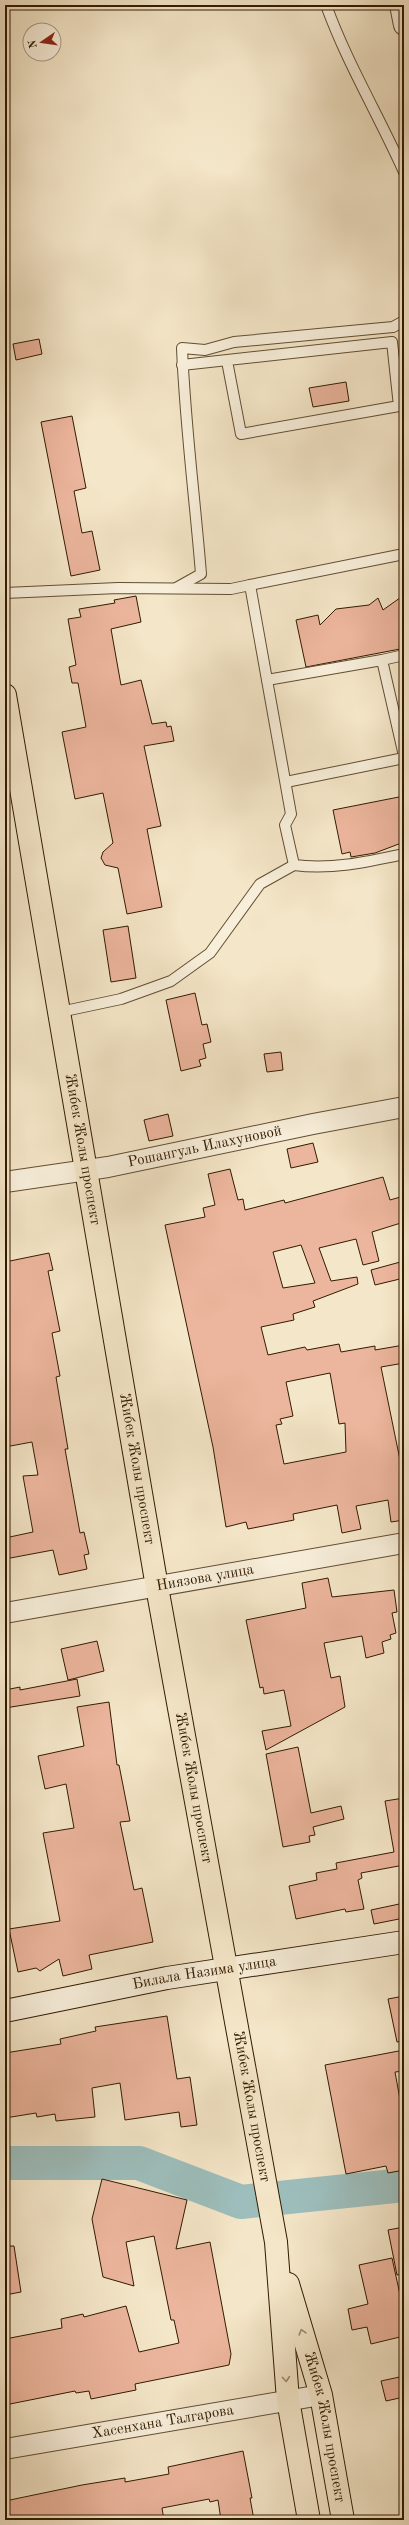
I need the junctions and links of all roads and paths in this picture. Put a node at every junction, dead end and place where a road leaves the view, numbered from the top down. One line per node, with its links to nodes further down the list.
1 (326, 5): 4 (lane)
2 (400, 5): 3 (street)
3 (404, 24)
4 (404, 172)
5 (404, 322): 7 (lane)
6 (227, 361): 6 (lane); 7 (lane)
7 (182, 365): 10 (lane)
8 (404, 554): 9 (lane)
9 (250, 585): 10 (lane); 14 (lane)
10 (176, 588): 11 (lane)
11 (5, 593)
12 (404, 655): 13 (lane)
13 (382, 660): 14 (lane); 17 (lane)
14 (267, 680): 18 (lane)
15 (5, 695): 16 (highway, Жибек Жолы проспект)
16 (9, 742): 21 (highway, Жибек Жолы проспект)
17 (404, 757): 18 (lane)
18 (286, 782): 20 (lane)
19 (404, 854): 20 (lane)
20 (294, 865): 21 (lane)
21 (60, 1012): 23 (highway, Жибек Жолы проспект)
22 (404, 1107): 23 (street, Рошангуль Илахуновой)
23 (88, 1168): 24 (street, Рошангуль Илахуновой); 26 (highway, Жибек Жолы проспект)
24 (5, 1182)
25 (404, 1543): 26 (street, Ниязова улица)
26 (157, 1587): 27 (street, Ниязова улица); 29 (highway, Жибек Жолы проспект)
27 (5, 1613)
28 (404, 1942): 29 (street, Билала Назима улица)
29 (225, 1970): 30 (street, Билала Назима улица); 31 (highway, Жибек Жолы проспект)
30 (5, 2011)
31 (276, 2242): 32 (highway, Жибек Жолы проспект, one-way to 31); 33 (highway, Жибек Жолы проспект, one-way to 33)
32 (321, 2395): 33 (street, Хасенхана Талгарова); 36 (highway, Жибек Жолы проспект)
33 (288, 2400): 34 (street, Хасенхана Талгарова); 35 (highway, Жибек Жолы проспект)
34 (5, 2449)
35 (309, 2520)
36 (343, 2520)

